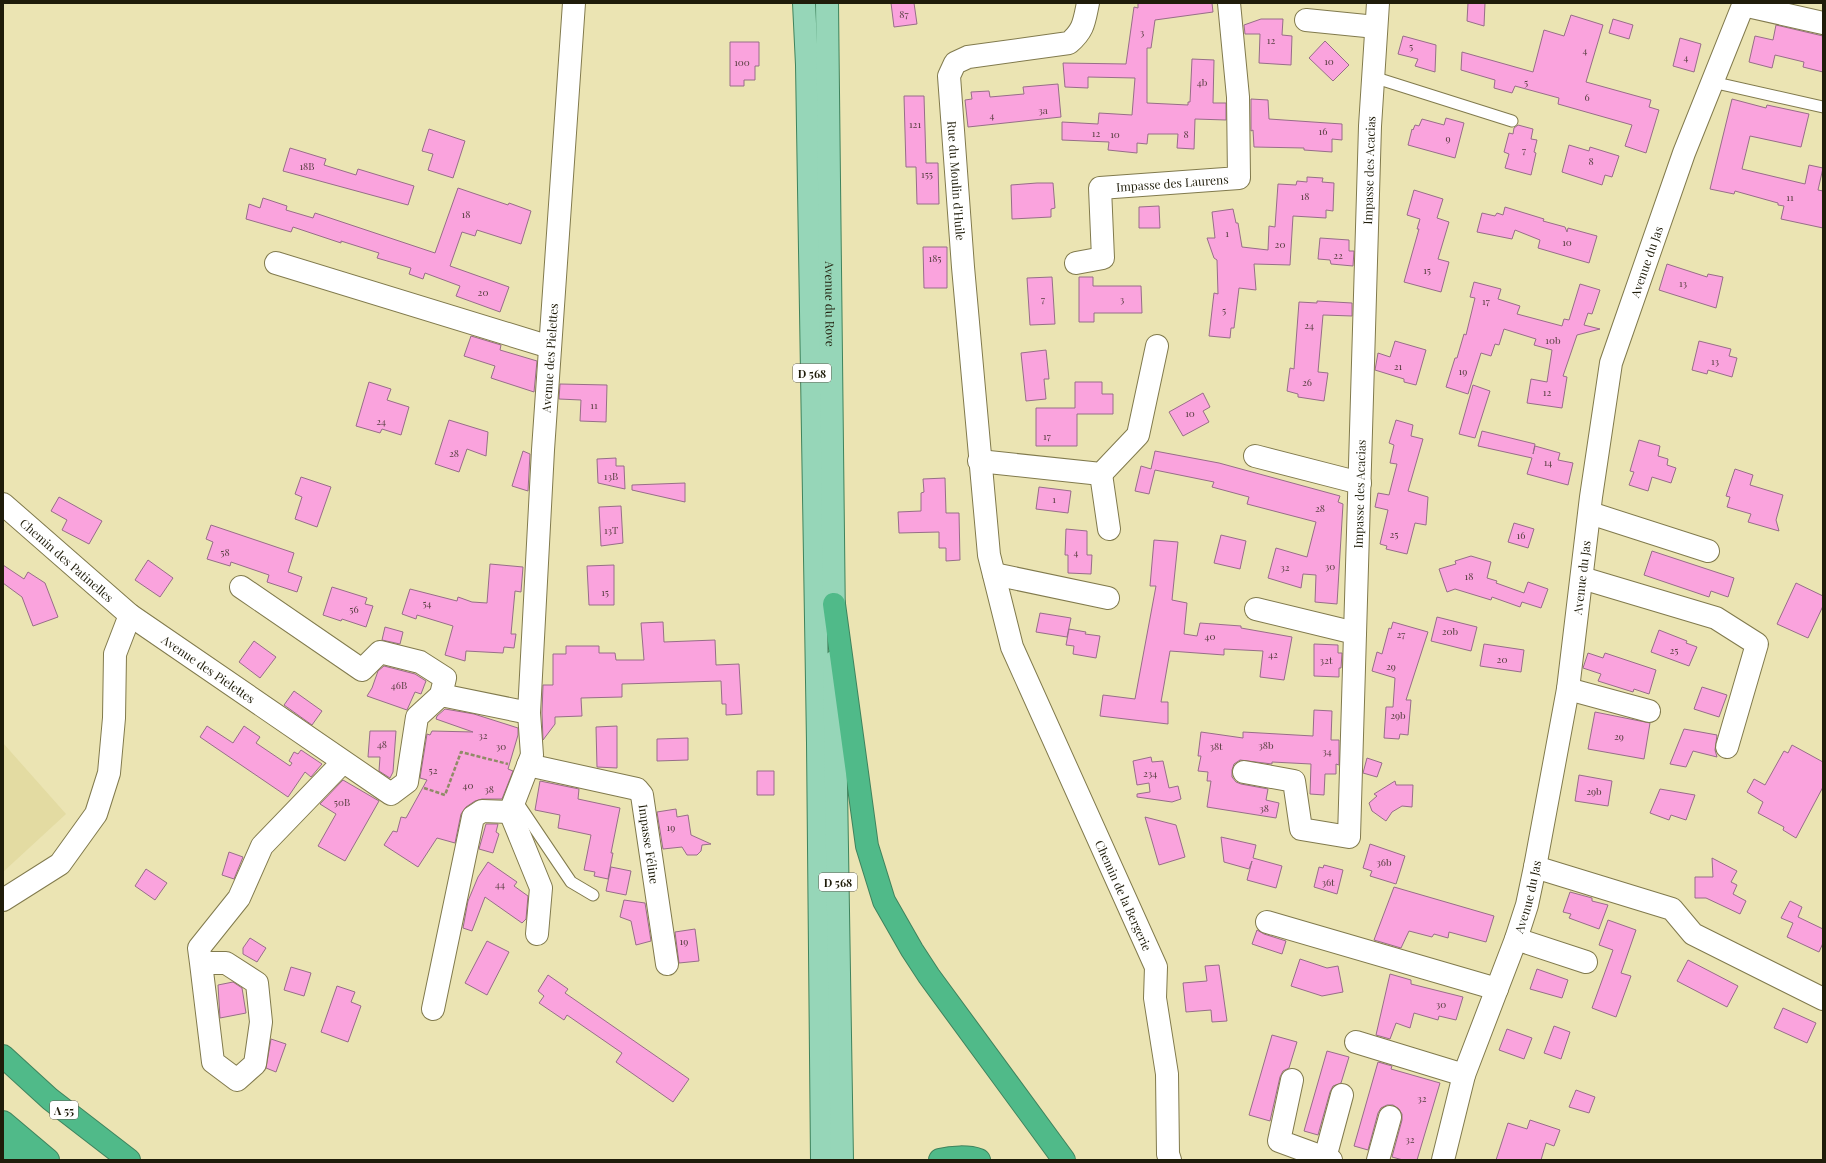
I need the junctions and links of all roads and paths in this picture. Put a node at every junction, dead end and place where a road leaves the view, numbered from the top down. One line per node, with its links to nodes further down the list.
1 (574, 3): 18 (street, Avenue des Pielettes)
2 (804, 3): 69 (main road, D 568)
3 (827, 3): 31 (main road, Avenue du Rove / D 568)
4 (1088, 3): 20 (street, Rue du Moulin d'Huile)
5 (1229, 3): 16 (street, Impasse des Laurens)
6 (1378, 3): 10 (street, Impasse des Acacias)
7 (1743, 4): 9 (street); 12 (street, Avenue du Jas)
8 (1306, 20): 10 (street)
9 (1823, 23)
10 (1376, 27): 11 (street, Impasse des Acacias)
11 (1373, 77): 14 (lane); 22 (street, Impasse des Acacias)
12 (1712, 82): 13 (lane); 24 (street, Avenue du Jas)
13 (1823, 107)
14 (1512, 121)
15 (276, 263): 18 (street)
16 (1076, 263)
17 (1156, 346): 21 (street)
18 (550, 347): 38 (street, Avenue des Pielettes)
19 (1255, 456): 22 (street)
20 (980, 461): 21 (street); 27 (street, Rue du Moulin d'Huile)
21 (1101, 474): 25 (street)
22 (1360, 483): 34 (street, Impasse des Acacias)
23 (3, 504): 33 (street, Chemin des Patinelles)
24 (1590, 512): 26 (street); 28 (street, Avenue du Jas)
25 (1110, 529)
26 (1708, 551)
27 (994, 574): 30 (street); 74 (street, Chemin de la Bergerie)
28 (1582, 578): 35 (street, Avenue du Jas); 39 (street)
29 (241, 587): 36 (street)
30 (1108, 598)
31 (834, 604): 70 (main road, D 568); 73 (highway)
32 (1256, 609): 34 (street)
33 (130, 615): 40 (street, Avenue des Pielettes); 47 (street)
34 (1355, 633): 42 (street, Impasse des Acacias)
35 (1568, 689): 37 (street); 45 (street, Avenue du Jas)
36 (441, 695): 38 (street); 43 (street)
37 (1649, 711)
38 (528, 713): 41 (street, Avenue des Pielettes)
39 (1727, 747)
40 (343, 762): 43 (street, Avenue des Pielettes); 52 (street)
41 (527, 767): 43 (path); 44 (street, Avenue des Pielettes); 53 (street, Impasse Féline)
42 (1244, 772)
43 (407, 782)
44 (513, 806): 46 (lane); 49 (street); 56 (street)
45 (1535, 867): 50 (street, Avenue du Jas); 55 (street)
46 (593, 895)
47 (3, 900)
48 (1267, 922): 54 (street)
49 (537, 934)
50 (1516, 939): 51 (street); 54 (street, Avenue du Jas)
51 (1586, 962)
52 (201, 963): 52 (street)
53 (666, 964)
54 (1497, 989): 59 (street, Avenue du Jas)
55 (1823, 999)
56 (433, 1009)
57 (1356, 1042): 59 (street)
58 (3, 1056): 68 (highway, A 55)
59 (1464, 1075): 76 (street, Avenue du Jas)
60 (1292, 1080): 65 (street)
61 (1342, 1095): 65 (street)
62 (1390, 1117): 75 (street)
63 (3, 1122): 67 (highway)
64 (3, 1143): 66 (highway)
65 (1328, 1159)
66 (22, 1160)
67 (48, 1160)
68 (129, 1160)
69 (822, 1160)
70 (842, 1160)
71 (940, 1160): 72 (highway)
72 (979, 1160)
73 (1064, 1160)
74 (1170, 1160)
75 (1378, 1160)
76 (1443, 1160)

